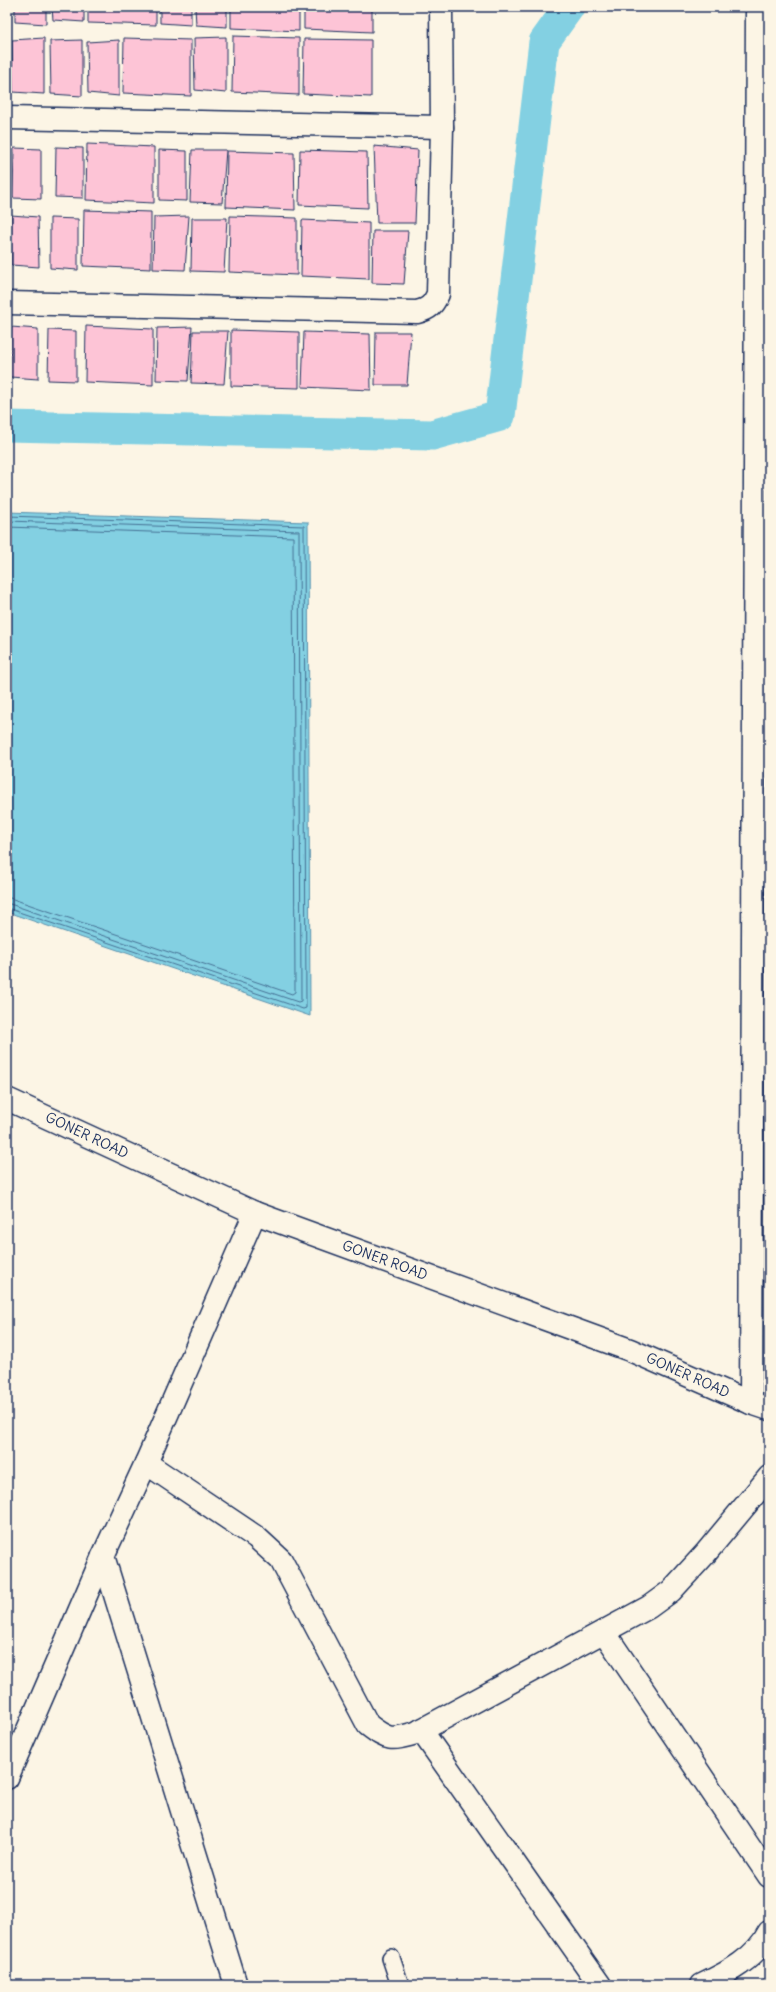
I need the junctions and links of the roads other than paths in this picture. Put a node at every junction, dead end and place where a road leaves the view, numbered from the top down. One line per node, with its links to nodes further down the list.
1 (441, 7): 4 (street)
2 (757, 10): 6 (street)
3 (7, 118): 4 (street)
4 (442, 127): 5 (street)
5 (7, 303)
6 (762, 493): 9 (street)
7 (7, 1099): 8 (street, GONER ROAD)
8 (255, 1213): 9 (street, GONER ROAD); 10 (street)
9 (760, 1406)
10 (146, 1463): 12 (street); 14 (street)
11 (769, 1477): 13 (street)
12 (103, 1556): 15 (street); 19 (street)
13 (604, 1632): 14 (street); 16 (street)
14 (421, 1730): 21 (street)
15 (7, 1778)
16 (769, 1876)
17 (769, 1932): 22 (street)
18 (390, 1958): 20 (lane)
19 (236, 1985)
20 (400, 1985)
21 (600, 1985)
22 (702, 1985)

